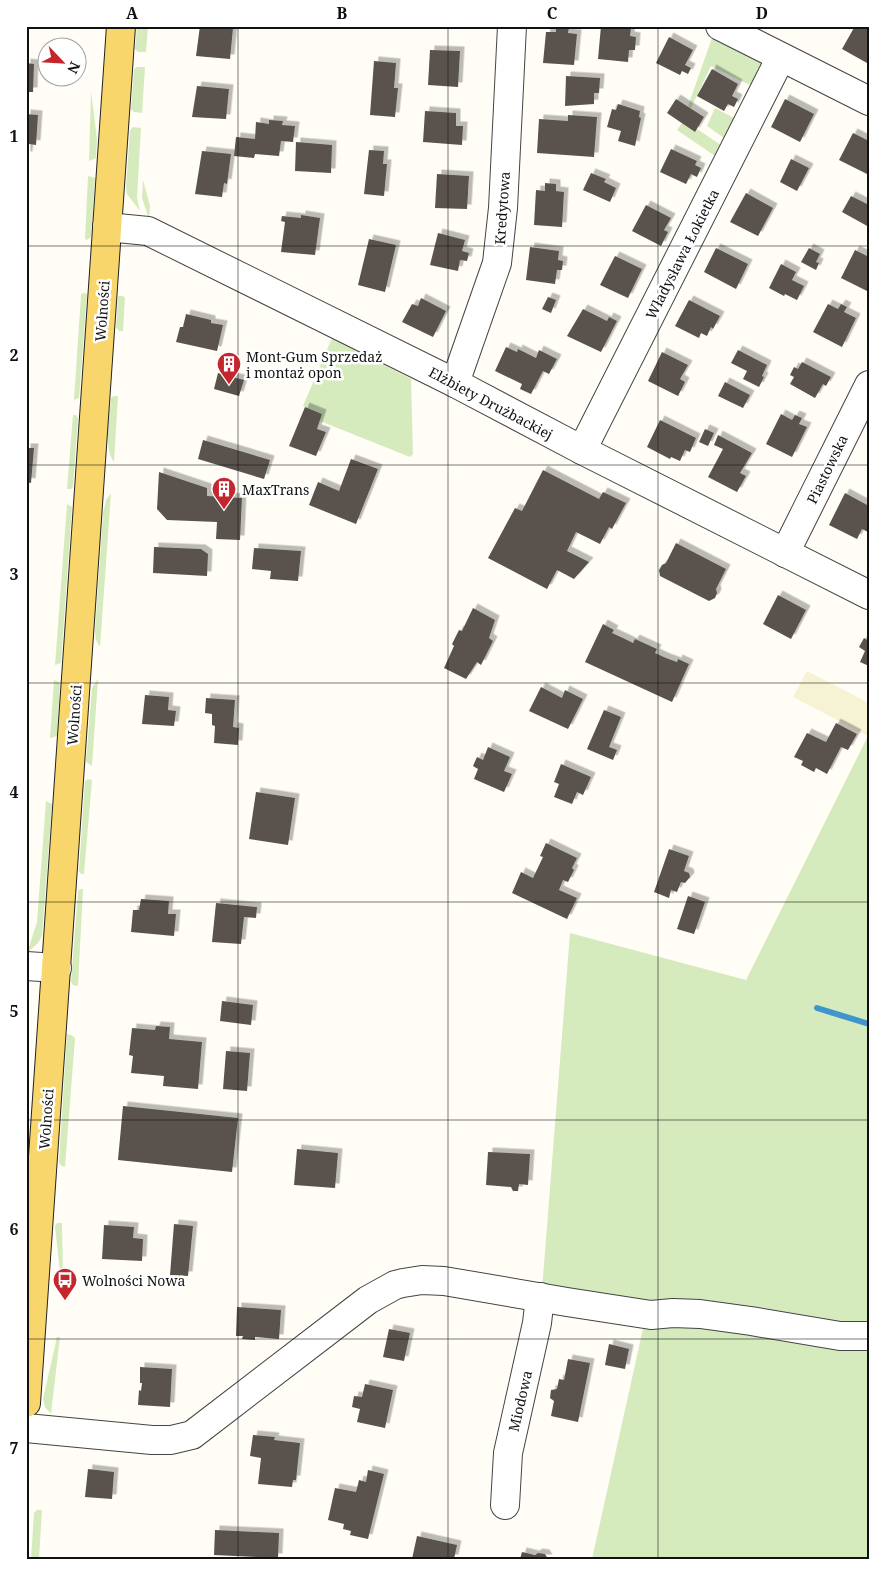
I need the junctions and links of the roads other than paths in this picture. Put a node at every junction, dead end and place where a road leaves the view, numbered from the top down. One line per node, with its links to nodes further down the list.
1 (121, 26): 6 (main road, Wolności)
2 (512, 26): 7 (street, Kredytowa)
3 (720, 26): 4 (street)
4 (781, 57): 5 (street); 9 (street, Władysława Łokietka)
5 (869, 101)
6 (107, 227): 7 (street, Elżbiety Drużbackiej); 13 (main road, Wolności)
7 (455, 383): 9 (street, Elżbiety Drużbackiej)
8 (869, 385): 10 (street, Piastowska)
9 (582, 450): 10 (street, Elżbiety Drużbackiej)
10 (785, 553): 11 (street, Elżbiety Drużbackiej)
11 (869, 595)
12 (26, 966): 13 (street)
13 (57, 968): 16 (main road, Wolności)
14 (540, 1297): 15 (street); 17 (street); 18 (street, Miodowa)
15 (869, 1336)
16 (26, 1403)
17 (26, 1428)
18 (505, 1505)

